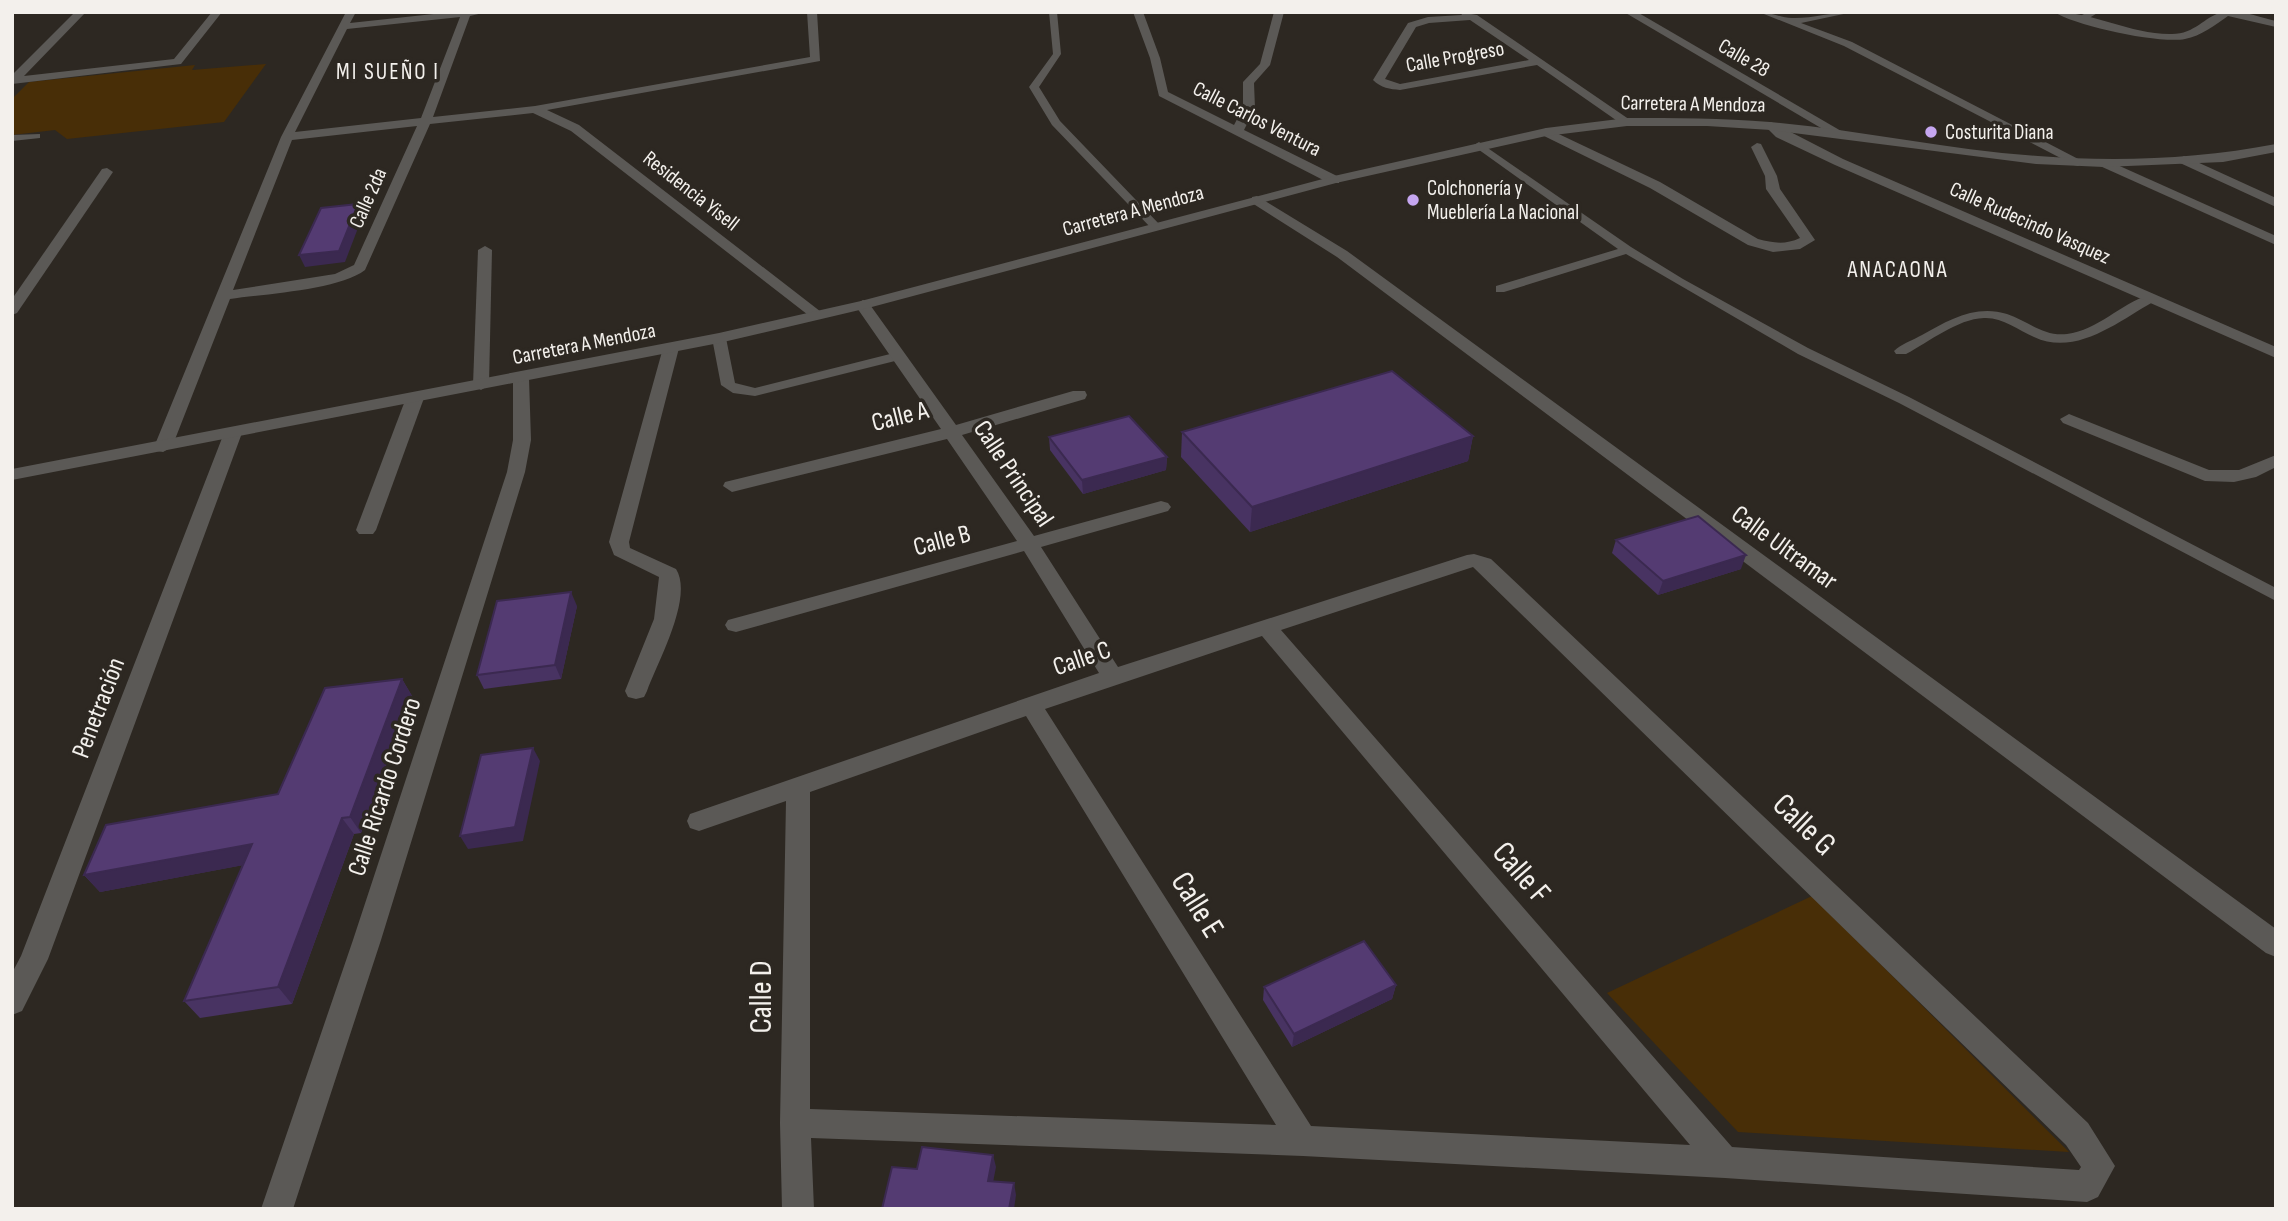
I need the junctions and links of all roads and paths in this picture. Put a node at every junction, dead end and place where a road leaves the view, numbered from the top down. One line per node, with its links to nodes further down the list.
1 (81, 12): 22 (street)
2 (217, 12): 22 (street)
3 (351, 12): 20 (street)
4 (482, 12): 15 (street)
5 (812, 12): 23 (street)
6 (1053, 12): 43 (lane)
7 (1138, 12): 27 (street, Calle Carlos Ventura)
8 (1278, 12): 27 (street)
9 (1629, 12): 29 (street, Calle 28)
10 (1764, 12): 18 (street)
11 (1848, 12): 18 (street)
12 (2059, 12): 17 (street)
13 (2095, 12): 17 (lane)
14 (2227, 13): 17 (street); 19 (street)
15 (466, 14): 20 (street); 24 (street, Calle 2da)
16 (1469, 15): 21 (street); 21 (street, Calle Progreso)
17 (2082, 18)
18 (1790, 22): 37 (street)
19 (2276, 24)
20 (342, 27): 31 (street)
21 (1538, 62): 25 (street)
22 (13, 81)
23 (534, 109): 24 (street); 52 (street, Residencia Yisell)
24 (426, 120): 31 (street); 48 (street, Calle 2da)
25 (1627, 122): 26 (street, Carretera A Mendoza); 28 (street, Carretera A Mendoza)
26 (1771, 126): 29 (street, Carretera A Mendoza); 49 (street, Calle Rudecindo Vasquez)
27 (1237, 131): 40 (street, Calle Carlos Ventura)
28 (1546, 132): 33 (street, Carretera A Mendoza); 34 (street)
29 (1842, 135): 37 (street, Carretera A Mendoza)
30 (36, 136): 32 (lane)
31 (287, 137): 48 (street)
32 (12, 138)
33 (1479, 145): 40 (street, Carretera A Mendoza); 46 (lane)
34 (1757, 147)
35 (2276, 148): 36 (street, Carretera A Mendoza)
36 (2184, 160): 38 (street, Carretera A Mendoza); 42 (street)
37 (2077, 162): 38 (street, Carretera A Mendoza)
38 (2104, 163): 44 (street)
39 (107, 172): 51 (street)
40 (1334, 180): 41 (street, Carretera A Mendoza)
41 (1257, 200): 43 (street, Carretera A Mendoza); 81 (street, Calle Ultramar)
42 (2276, 202)
43 (1156, 227): 50 (street, Carretera A Mendoza)
44 (2276, 241)
45 (485, 250): 59 (street)
46 (1627, 250): 47 (lane); 73 (lane)
47 (1500, 289)
48 (223, 296): 65 (street)
49 (2149, 299): 55 (lane); 56 (street, Calle Rudecindo Vasquez)
50 (863, 305): 52 (street, Carretera A Mendoza); 57 (street, Calle Principal)
51 (12, 310)
52 (817, 315): 53 (street, Carretera A Mendoza)
53 (719, 338): 54 (street, Carretera A Mendoza); 57 (lane)
54 (671, 348): 58 (street, Carretera A Mendoza); 77 (street)
55 (1902, 351)
56 (2276, 353)
57 (898, 356): 63 (street, Calle Principal)
58 (521, 378): 59 (street, Carretera A Mendoza); 87 (street, Calle Ricardo Cordero)
59 (481, 385): 61 (street, Carretera A Mendoza)
60 (1079, 395): 63 (street, Calle A)
61 (415, 398): 64 (street, Carretera A Mendoza); 70 (street)
62 (2069, 418): 66 (street)
63 (952, 432): 68 (street, Calle A); 71 (street, Calle Principal)
64 (233, 433): 65 (street, Carretera A Mendoza); 82 (street, Penetración)
65 (163, 447): 67 (street, Carretera A Mendoza)
66 (2276, 460)
67 (12, 475)
68 (732, 486)
69 (1161, 507): 71 (street, Calle B)
70 (366, 530)
71 (1029, 544): 74 (street, Calle B); 76 (street, Calle Principal)
72 (1484, 564): 75 (street, Calle C); 86 (street, Calle G)
73 (2276, 595)
74 (736, 625)
75 (1266, 626): 76 (street, Calle C); 86 (street, Calle F)
76 (1113, 677): 78 (street, Calle C)
77 (636, 691)
78 (1031, 705): 79 (street, Calle C); 85 (street, Calle E)
79 (797, 786): 80 (street, Calle C); 84 (street, Calle D)
80 (699, 821)
81 (2276, 945)
82 (23, 962): 83 (street, Penetración)
83 (12, 1002)
84 (795, 1123): 85 (street); 88 (street, Calle D)
85 (1303, 1141): 86 (street)
86 (1725, 1162)
87 (277, 1209)
88 (798, 1209)

